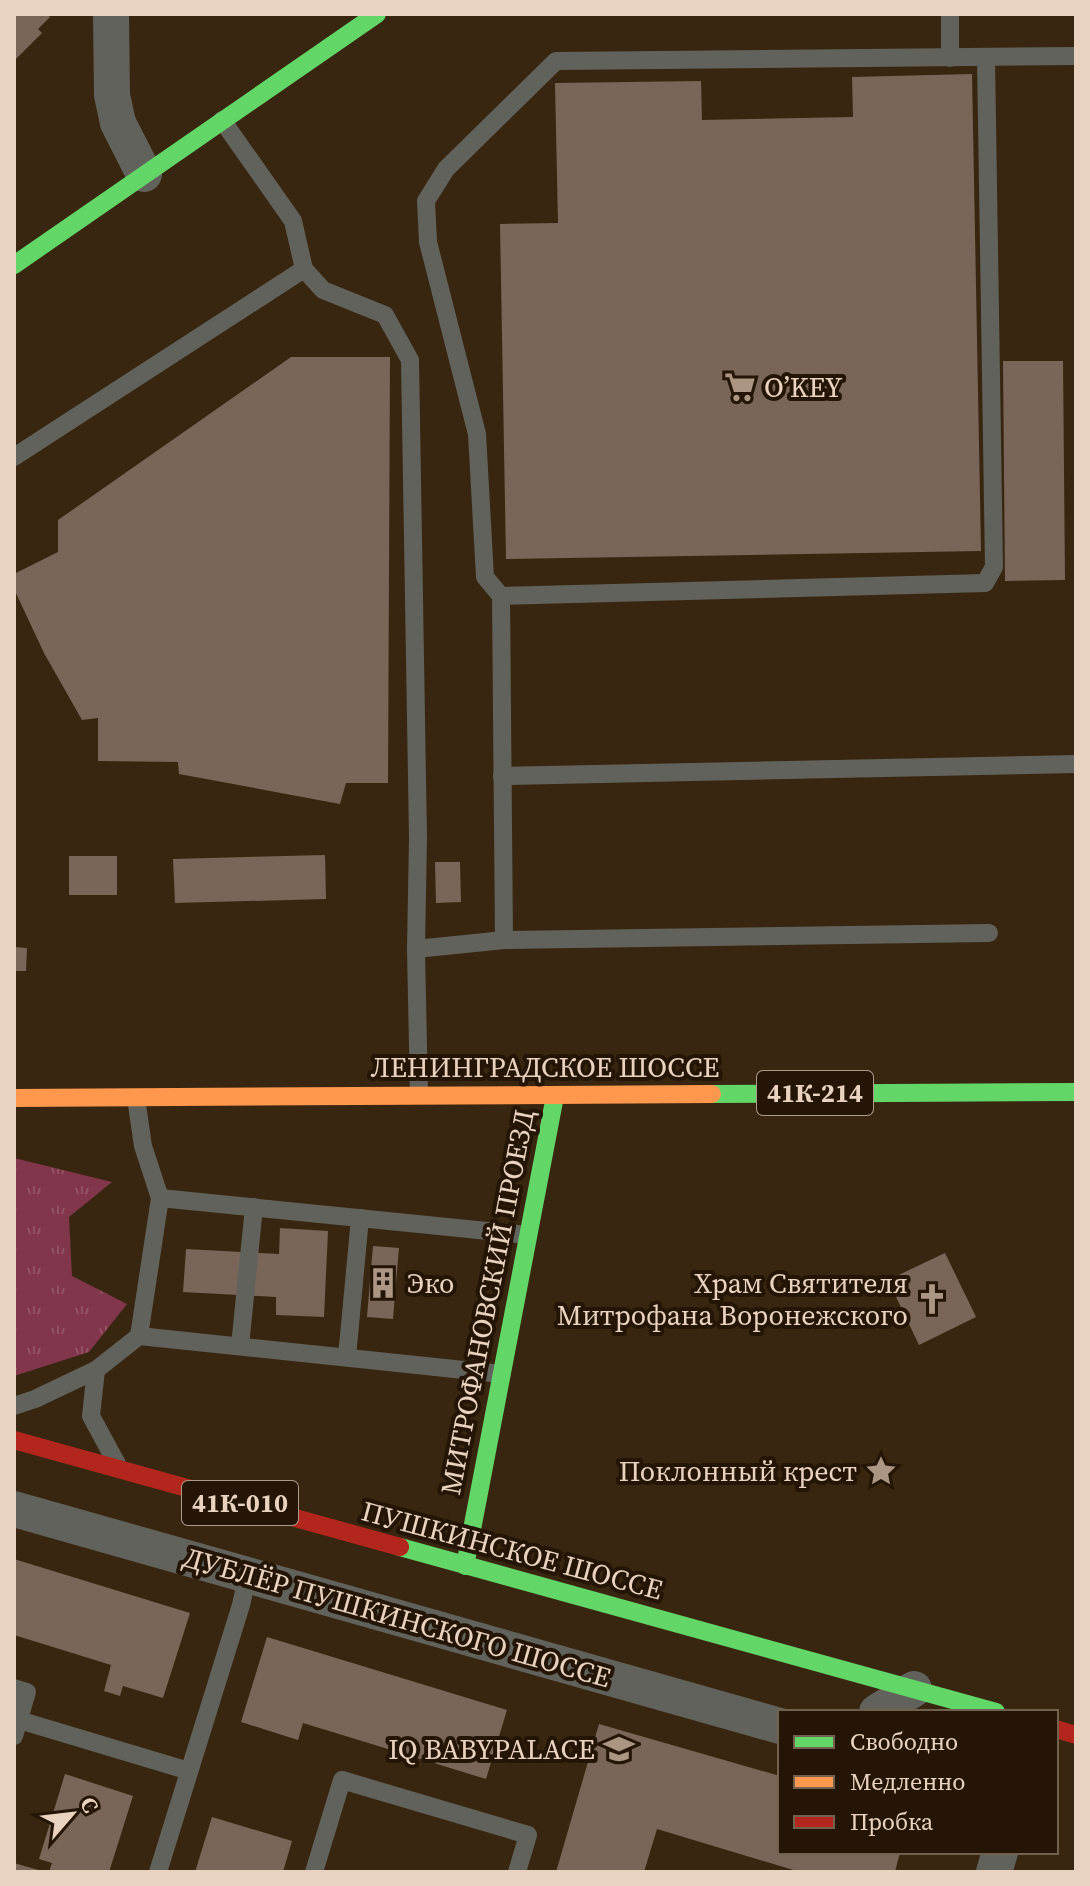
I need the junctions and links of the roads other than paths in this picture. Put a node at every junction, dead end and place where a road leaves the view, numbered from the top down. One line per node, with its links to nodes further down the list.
1 (111, 14): 8 (street)
2 (377, 14): 7 (main road)
3 (950, 14): 5 (lane)
4 (1076, 56): 6 (lane)
5 (950, 58): 6 (lane); 12 (lane)
6 (986, 58): 12 (lane)
7 (222, 120): 8 (main road); 10 (lane)
8 (144, 174): 9 (main road)
9 (14, 265)
10 (304, 269): 11 (lane); 17 (lane)
11 (14, 457)
12 (501, 596): 14 (lane)
13 (1076, 764): 14 (lane)
14 (502, 776): 16 (lane)
15 (989, 933): 16 (lane)
16 (504, 940): 17 (lane)
17 (416, 949): 19 (lane)
18 (1076, 1092): 20 (main road, ЛЕНИНГРАДСКОЕ ШОССЕ / 41К-214)
19 (419, 1095): 20 (main road, ЛЕНИНГРАДСКОЕ ШОССЕ / 41К-214); 22 (main road, ЛЕНИНГРАДСКОЕ ШОССЕ / 41К-214)
20 (555, 1096): 26 (main road, МИТРОФАНОВСКИЙ ПРОЕЗД)
21 (14, 1098): 22 (main road, ЛЕНИНГРАДСКОЕ ШОССЕ / 41К-214)
22 (136, 1098): 23 (lane)
23 (160, 1198): 24 (lane); 27 (lane)
24 (254, 1207): 25 (lane); 28 (lane)
25 (360, 1218): 26 (lane); 29 (lane)
26 (528, 1235): 31 (main road, МИТРОФАНОВСКИЙ ПРОЕЗД)
27 (139, 1336): 28 (lane); 30 (lane)
28 (240, 1346): 29 (lane)
29 (347, 1357): 31 (lane)
30 (96, 1370): 32 (lane); 34 (lane)
31 (502, 1374): 36 (main road, МИТРОФАНОВСКИЙ ПРОЕЗД)
32 (14, 1406)
33 (14, 1440): 34 (main road, ПУШКИНСКОЕ ШОССЕ / 41К-010)
34 (120, 1470): 36 (main road, ПУШКИНСКОЕ ШОССЕ / 41К-010)
35 (14, 1509): 37 (street, ДУБЛЁР ПУШКИНСКОГО ШОССЕ)
36 (465, 1566): 39 (main road, ПУШКИНСКОЕ ШОССЕ / 41К-010)
37 (248, 1574): 42 (street, ДУБЛЁР ПУШКИНСКОГО ШОССЕ); 44 (lane)
38 (14, 1688): 43 (lane)
39 (914, 1689): 40 (street); 41 (main road, ПУШКИНСКОЕ ШОССЕ / 41К-010)
40 (880, 1710)
41 (989, 1710)
42 (778, 1725)
43 (16, 1728): 44 (lane)
44 (189, 1771): 45 (lane)
45 (158, 1872)
46 (314, 1872): 47 (lane)
47 (517, 1872)

